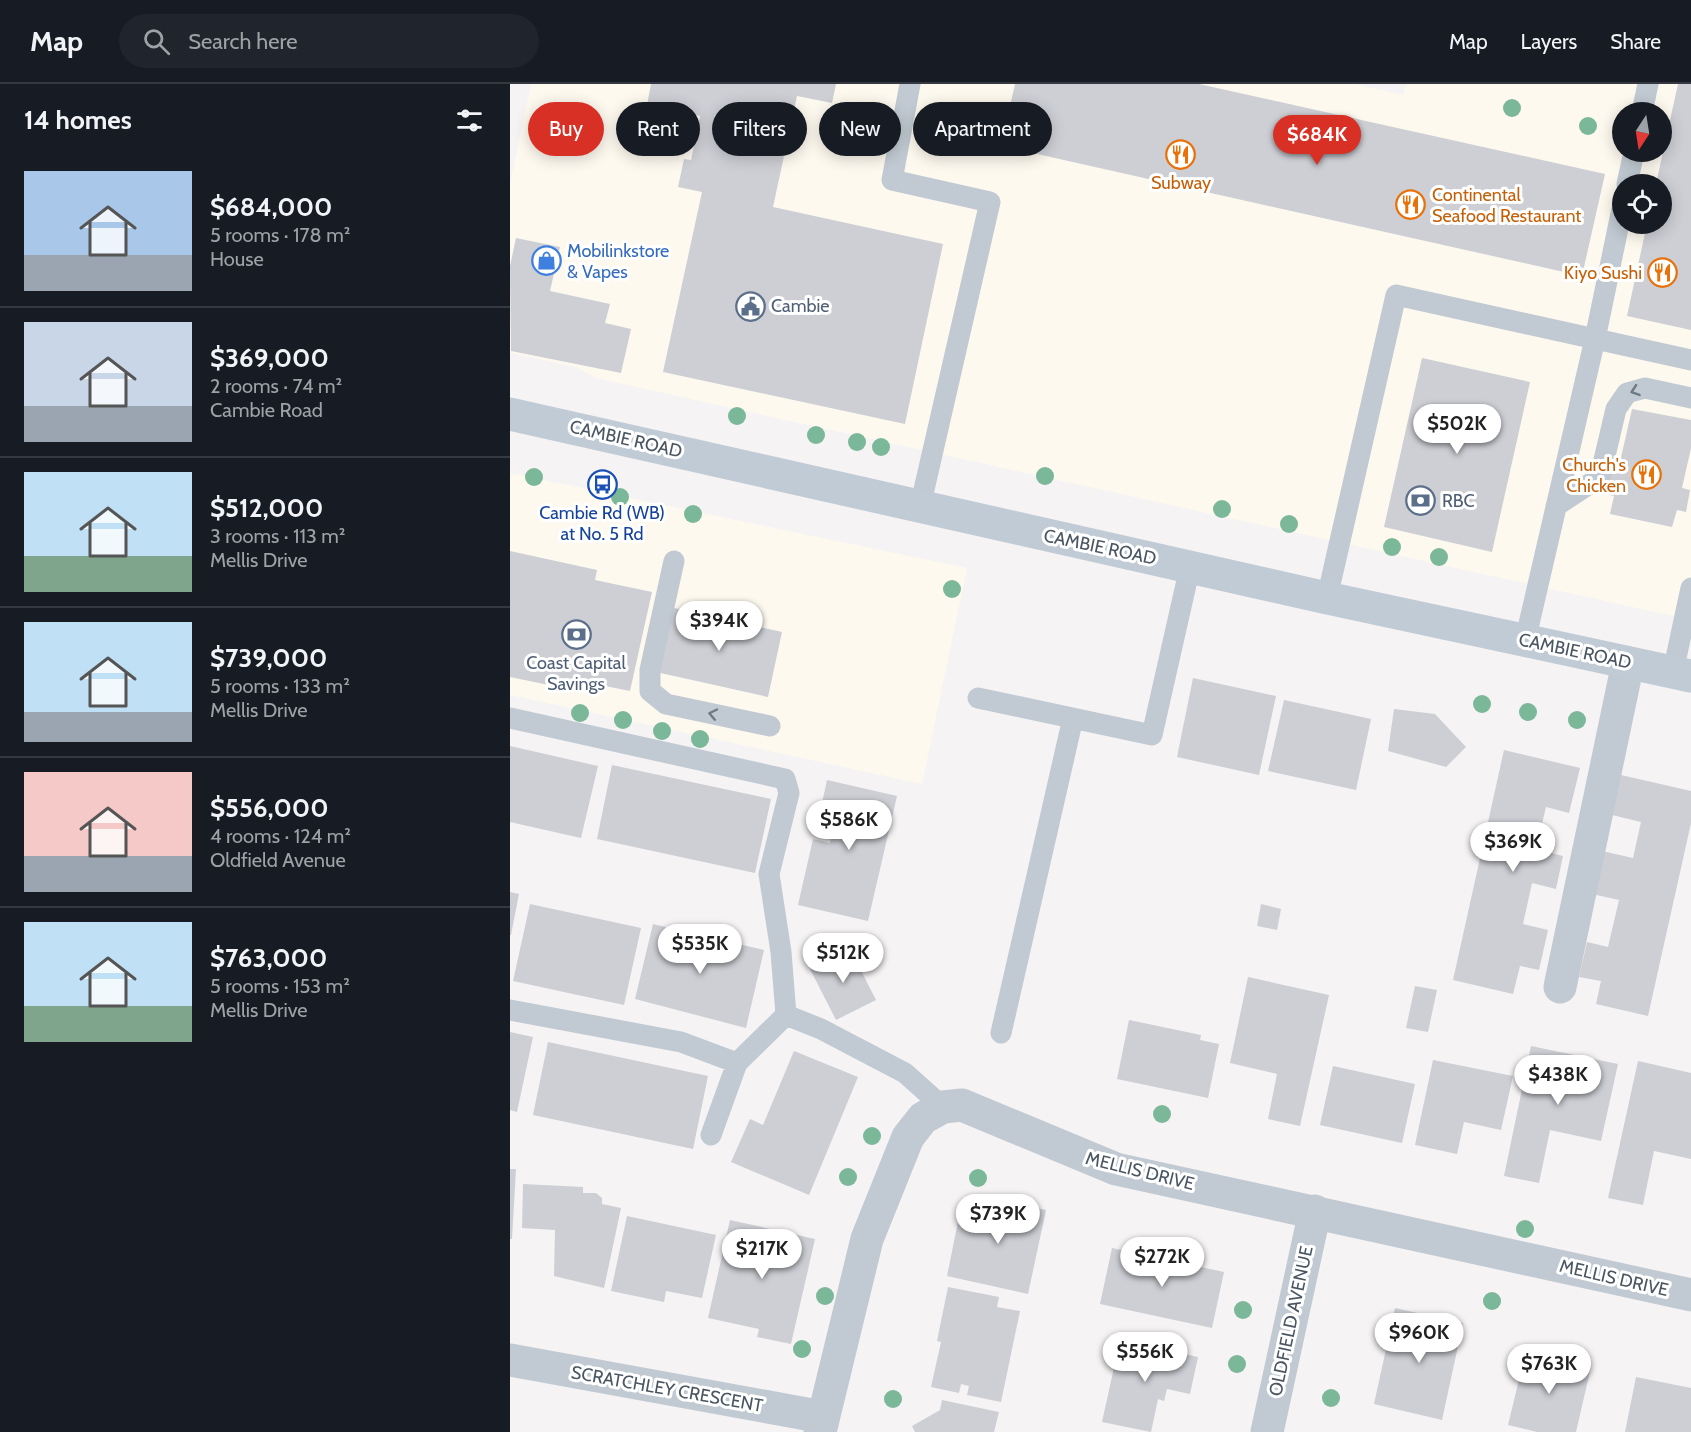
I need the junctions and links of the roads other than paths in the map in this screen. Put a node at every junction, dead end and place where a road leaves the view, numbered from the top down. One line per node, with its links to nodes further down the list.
1 (910, 84): 10 (lane)
2 (1648, 84): 3 (lane)
3 (1644, 102)
4 (1617, 234): 5 (lane)
5 (1595, 339): 6 (lane); 9 (lane); 14 (lane)
6 (1691, 360)
7 (1691, 398): 9 (lane, one-way to 9)
8 (510, 414): 10 (main road, CAMBIE ROAD)
9 (1556, 506): 15 (lane)
10 (920, 507): 12 (main road, CAMBIE ROAD)
11 (674, 561): 21 (lane, one-way to 11)
12 (1190, 567): 14 (main road, CAMBIE ROAD); 20 (lane)
13 (1691, 588): 17 (lane)
14 (1327, 598): 15 (main road, CAMBIE ROAD)
15 (1525, 641): 16 (main road, CAMBIE ROAD)
16 (1628, 663): 17 (main road, CAMBIE ROAD); 22 (street)
17 (1682, 674)
18 (978, 698): 20 (lane)
19 (510, 718): 24 (lane)
20 (1073, 718): 25 (lane)
21 (770, 726)
22 (1560, 987)
23 (510, 1010): 26 (lane)
24 (786, 1015): 26 (lane); 27 (lane)
25 (1001, 1033)
26 (736, 1063): 28 (lane)
27 (943, 1107): 29 (street, MELLIS DRIVE); 32 (street)
28 (711, 1135)
29 (1314, 1211): 30 (street, MELLIS DRIVE); 33 (street, OLDFIELD AVENUE)
30 (1691, 1295)
31 (510, 1360): 32 (street, SCRATCHLEY CRESCENT)
32 (822, 1425)
33 (1267, 1432)

